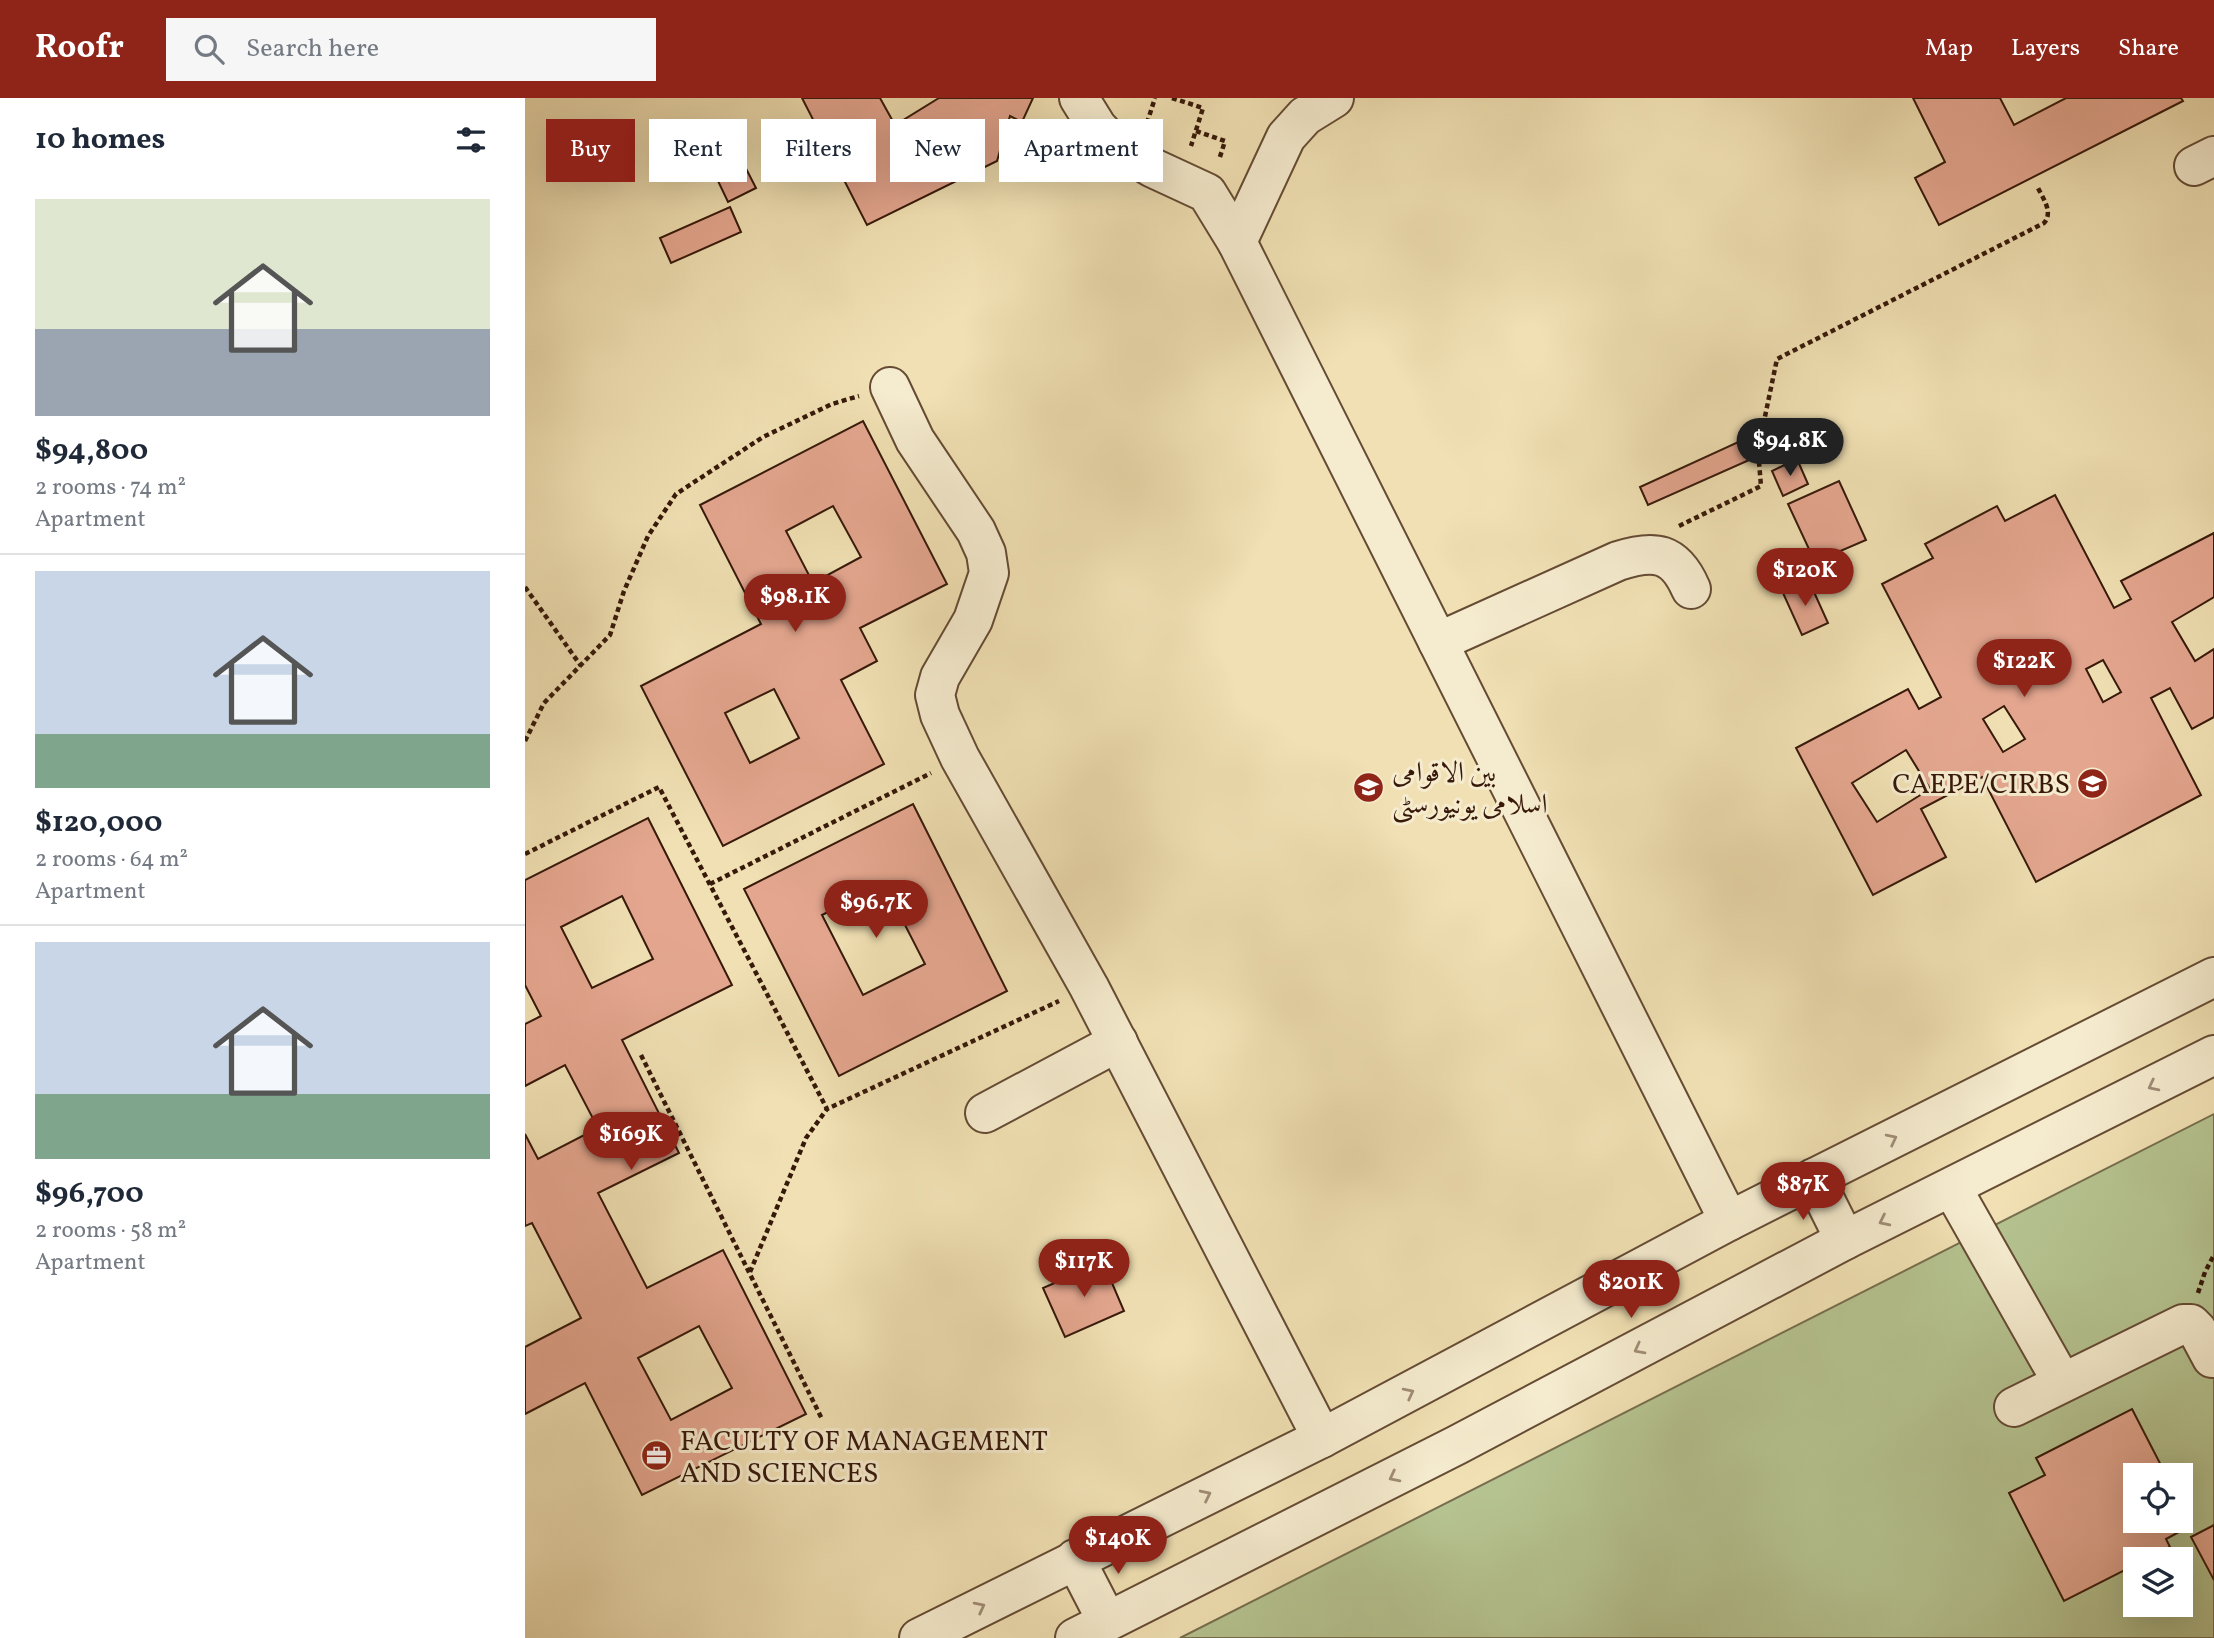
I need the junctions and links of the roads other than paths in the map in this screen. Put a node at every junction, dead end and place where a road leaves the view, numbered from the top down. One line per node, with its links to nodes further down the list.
1 (1079, 98): 3 (street)
2 (1334, 98): 3 (street)
3 (1237, 242): 6 (street)
4 (890, 387): 8 (street)
5 (1691, 589): 6 (street)
6 (1438, 642): 13 (street)
7 (2214, 977): 11 (street, one-way to 7)
8 (1118, 1042): 10 (street); 18 (street)
9 (2214, 1055): 12 (street, one-way to 12)
10 (985, 1113)
11 (1814, 1178): 13 (street); 14 (street)
12 (1952, 1188): 14 (street, one-way to 14); 16 (street)
13 (1729, 1221): 18 (street, one-way to 13)
14 (1845, 1240): 20 (street, one-way to 20)
15 (2212, 1358): 16 (street)
16 (2062, 1381): 17 (street)
17 (2014, 1407)
18 (1322, 1438): 19 (street, one-way to 18)
19 (1075, 1559): 20 (street); 21 (street, one-way to 19)
20 (1091, 1629)
21 (919, 1638)

